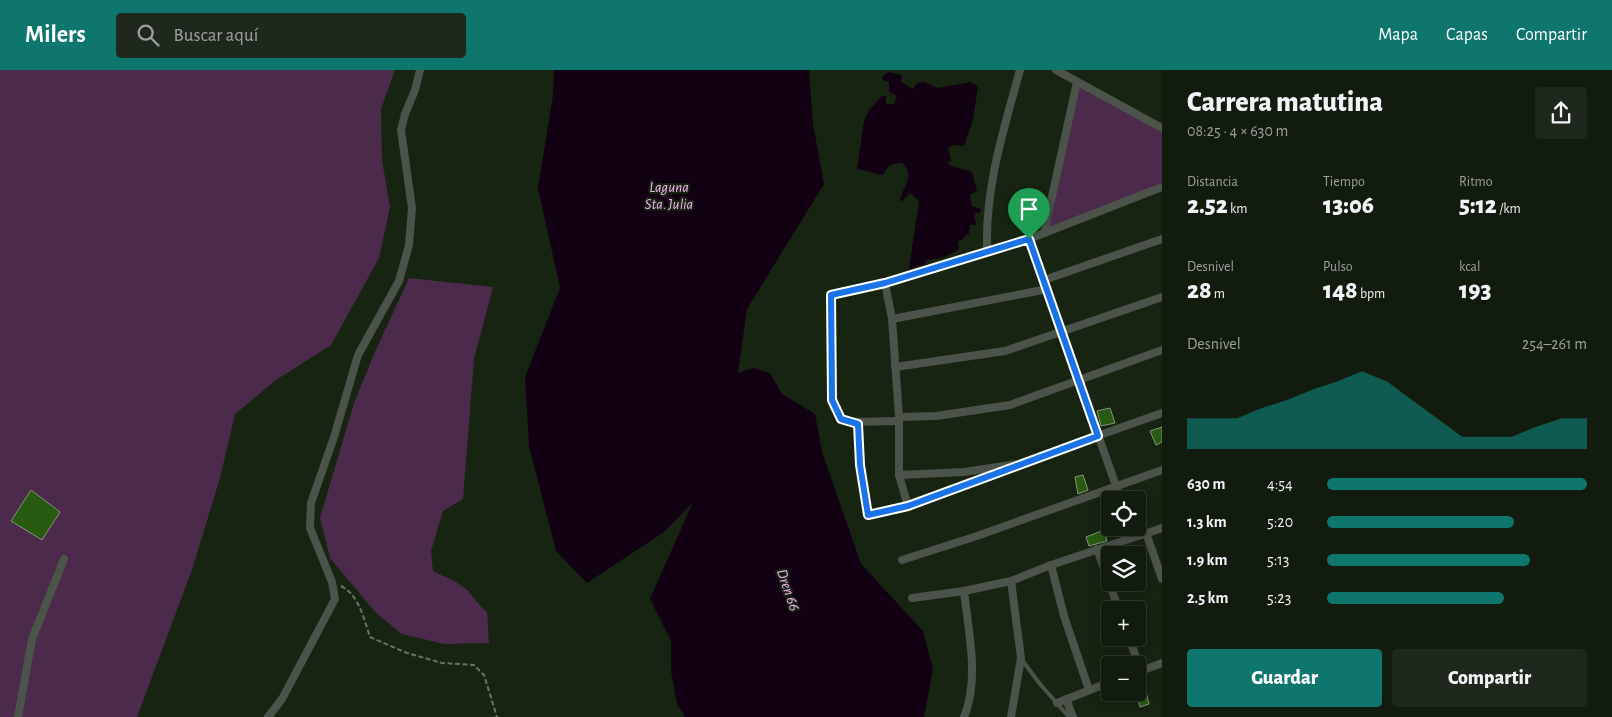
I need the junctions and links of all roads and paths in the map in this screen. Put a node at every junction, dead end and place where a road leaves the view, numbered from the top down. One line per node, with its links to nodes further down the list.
1 (420, 70): 40 (street)
2 (1020, 70): 10 (street)
3 (1056, 70): 4 (street)
4 (1077, 82): 5 (street); 7 (street)
5 (1162, 128)
6 (1162, 187): 7 (street)
7 (1044, 233): 8 (street)
8 (1029, 239): 10 (street); 11 (street)
9 (1162, 239): 11 (street)
10 (986, 252): 12 (street)
11 (1044, 280): 13 (street)
12 (885, 283): 15 (street); 22 (street)
13 (1048, 289): 15 (street); 16 (street)
14 (1162, 297): 16 (street)
15 (892, 319): 18 (street)
16 (1063, 333): 18 (street); 19 (street)
17 (1162, 350): 19 (street)
18 (895, 367): 21 (street)
19 (1079, 380): 21 (street); 23 (street)
20 (1162, 412): 23 (street)
21 (899, 419): 22 (street); 26 (street)
22 (858, 424): 29 (street)
23 (1098, 436): 24 (street); 27 (street)
24 (1018, 464): 26 (street); 29 (street)
25 (1162, 470): 27 (street)
26 (899, 475): 29 (street)
27 (1116, 486): 28 (street); 36 (street)
28 (1118, 491)
29 (908, 506)
30 (1162, 528): 31 (street)
31 (1146, 533): 38 (street)
32 (1136, 536): 33 (street)
33 (1133, 537): 34 (street)
34 (1097, 549): 37 (street); 43 (street)
35 (64, 559): 51 (street)
36 (902, 560)
37 (1050, 565): 39 (street); 48 (street)
38 (1162, 579)
39 (1011, 581): 41 (street); 44 (street)
40 (332, 582): 52 (street); 53 (path)
41 (964, 591): 42 (street); 54 (street)
42 (912, 598)
43 (1116, 601)
44 (1021, 658): 50 (lane); 55 (street)
45 (1162, 663): 46 (street)
46 (1146, 669)
47 (1101, 685): 48 (street)
48 (1089, 690): 49 (street)
49 (1066, 699): 50 (street); 56 (street)
50 (1057, 703): 56 (lane)
51 (18, 717)
52 (268, 717)
53 (497, 717)
54 (964, 717)
55 (1011, 717)
56 (1071, 717)

